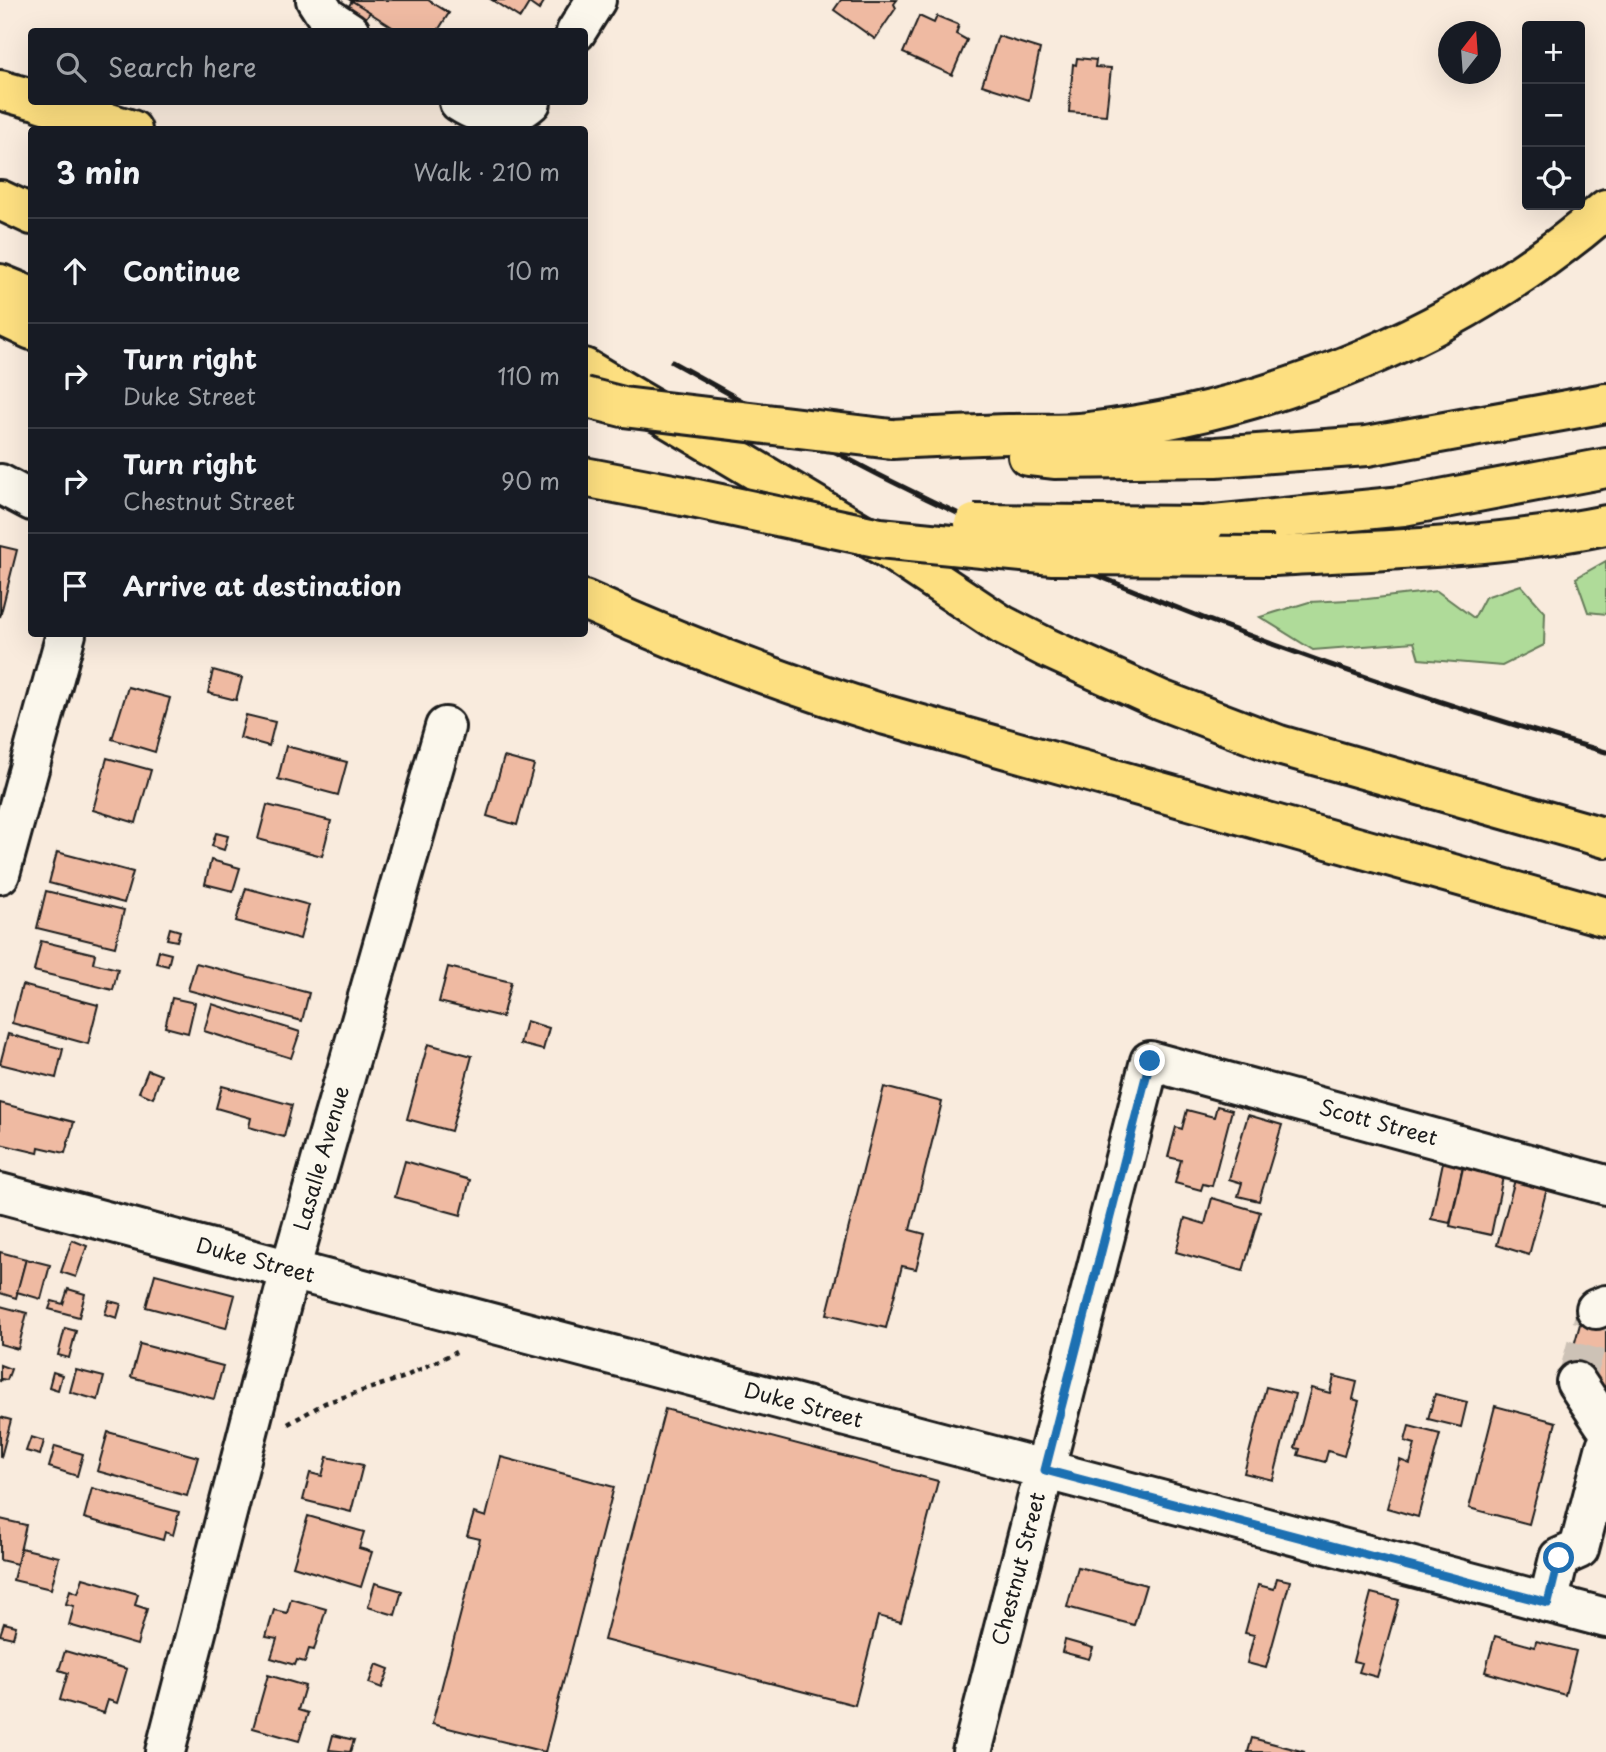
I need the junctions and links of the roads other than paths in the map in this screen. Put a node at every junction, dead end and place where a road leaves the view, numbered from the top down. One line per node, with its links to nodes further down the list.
1 (316, 0): 3 (street)
2 (596, 0): 4 (street)
3 (344, 28)
4 (578, 28)
5 (0, 90): 6 (highway)
6 (28, 98)
7 (51, 105): 10 (highway)
8 (464, 105): 9 (street)
9 (527, 105)
10 (119, 126)
11 (0, 200): 13 (highway)
12 (1606, 209): 21 (highway)
13 (28, 213)
14 (0, 284): 15 (highway)
15 (28, 295)
16 (0, 315): 17 (highway)
17 (28, 328)
18 (588, 370): 31 (highway)
19 (588, 398): 21 (highway, bridge)
20 (1606, 403): 21 (highway)
21 (892, 439)
22 (1606, 468): 25 (highway, bridge)
23 (588, 478): 25 (highway)
24 (0, 484): 26 (street)
25 (683, 496): 27 (highway, bridge)
26 (28, 499)
27 (1606, 525)
28 (588, 602): 33 (highway)
29 (65, 637): 32 (street)
30 (445, 727): 37 (street, Lasalle Avenue)
31 (1606, 838)
32 (0, 874)
33 (1606, 917)
34 (1150, 1061): 35 (street, Scott Street); 39 (street, Chestnut Street)
35 (1606, 1185)
36 (0, 1193): 37 (street, Duke Street)
37 (290, 1270): 39 (street, Duke Street); 42 (street, Lasalle Avenue)
38 (1600, 1416): 40 (street)
39 (1045, 1470): 40 (street, Duke Street); 43 (street, Chestnut Street)
40 (1548, 1603): 41 (street, Duke Street)
41 (1606, 1618)
42 (165, 1752)
43 (972, 1752)

